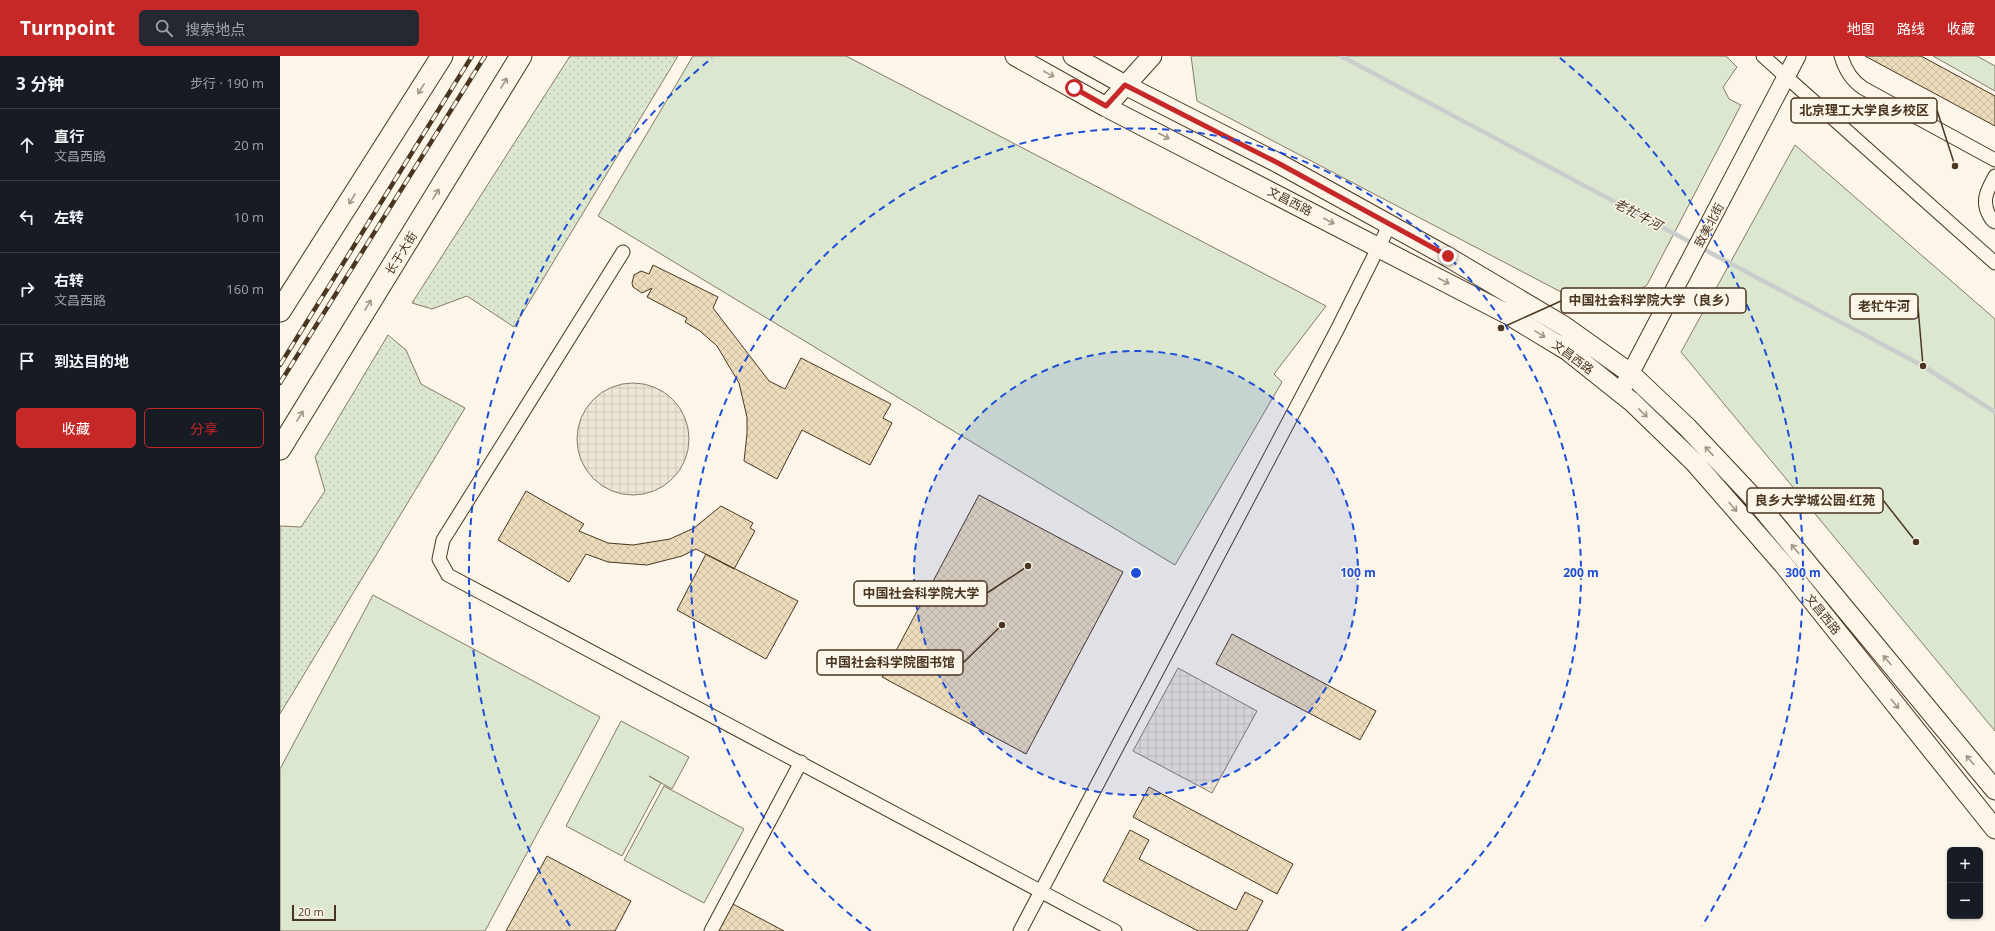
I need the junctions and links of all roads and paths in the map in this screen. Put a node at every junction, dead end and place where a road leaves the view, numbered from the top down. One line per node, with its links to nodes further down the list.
1 (442, 56): 21 (main road, one-way to 21)
2 (521, 56): 24 (main road, 长于大街, one-way to 2)
3 (1015, 56): 12 (main road, 文昌西路, one-way to 12)
4 (1073, 56): 9 (main road, 文昌西路)
5 (1152, 56): 11 (main road)
6 (1763, 56): 10 (street)
7 (1797, 56): 10 (street, 致美北街)
8 (1841, 56): 14 (street)
9 (1101, 62): 11 (main road, 文昌西路); 12 (main road)
10 (1786, 76): 20 (street); 22 (street, 致美北街)
11 (1125, 85): 13 (main road); 17 (main road, 文昌西路)
12 (1074, 88): 13 (main road, 文昌西路)
13 (1106, 106): 18 (main road, 文昌西路, one-way to 18)
14 (1995, 160)
15 (1995, 176): 16 (street)
16 (1995, 222)
17 (1390, 224): 18 (street); 22 (main road, 文昌西路)
18 (1379, 247): 23 (main road, 文昌西路, one-way to 23); 28 (street)
19 (623, 252): 25 (street)
20 (1995, 263)
21 (280, 311)
22 (1630, 373): 23 (street, 致美北街); 26 (main road, 文昌西路, one-way to 22)
23 (1620, 393): 27 (main road, 文昌西路, one-way to 27)
24 (280, 449)
25 (800, 762): 28 (street); 29 (street)
26 (1995, 790)
27 (1995, 828)
28 (1040, 892): 30 (street); 31 (street)
29 (711, 931)
30 (1020, 931)
31 (1115, 931)

